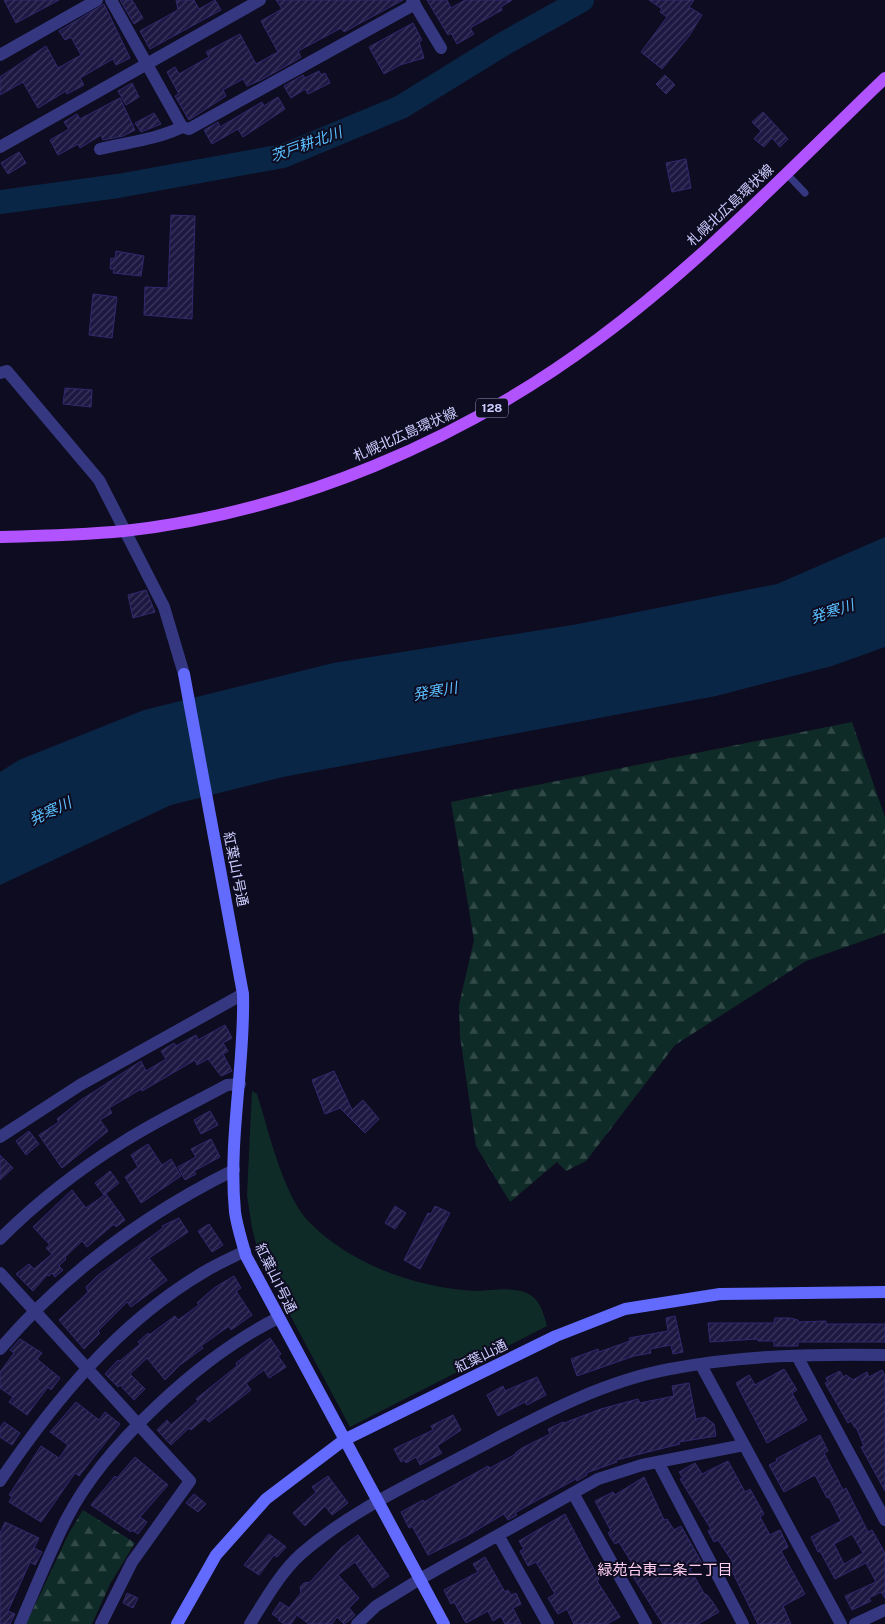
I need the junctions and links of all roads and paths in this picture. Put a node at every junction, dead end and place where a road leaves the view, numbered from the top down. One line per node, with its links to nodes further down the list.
1 (97, 0): 6 (street)
2 (111, 0): 7 (street)
3 (260, 0): 7 (street)
4 (413, 2): 5 (street); 9 (street)
5 (440, 48)
6 (0, 55)
7 (147, 64): 9 (street); 10 (street)
8 (885, 78): 12 (main road, 札幌北広島環状線 / 128)
9 (182, 127): 11 (street)
10 (0, 148)
11 (100, 149)
12 (786, 173): 13 (lane); 15 (main road, 札幌北広島環状線 / 128)
13 (805, 193)
14 (0, 373): 15 (street)
15 (125, 531): 16 (main road, 札幌北広島環状線 / 128); 17 (street, 紅葉山1号通)
16 (0, 537)
17 (242, 994): 18 (street, 紅葉山1号通); 19 (street)
18 (240, 1084): 20 (street, 紅葉山1号通); 21 (street)
19 (0, 1137)
20 (234, 1170): 22 (street, 紅葉山1号通); 25 (street)
21 (0, 1239)
22 (245, 1251): 26 (street, 紅葉山1号通); 31 (street)
23 (0, 1272): 25 (street)
24 (885, 1292): 33 (street, 紅葉山通)
25 (36, 1311): 27 (street); 31 (street)
26 (278, 1318): 32 (street); 33 (street, 紅葉山1号通)
27 (0, 1349)
28 (885, 1355): 29 (street)
29 (797, 1356): 30 (street); 39 (street)
30 (701, 1365): 34 (street); 38 (street)
31 (88, 1369): 32 (street); 36 (street)
32 (138, 1425): 43 (street); 44 (street)
33 (344, 1440): 38 (street, 紅葉山1号通); 45 (street, 紅葉山通)
34 (744, 1445): 35 (street); 52 (street)
35 (658, 1462): 37 (street); 51 (street)
36 (0, 1481)
37 (573, 1493): 40 (street); 50 (street)
38 (377, 1500): 41 (street, 紅葉山1号通); 46 (street)
39 (885, 1520)
40 (498, 1535): 41 (street); 49 (street)
41 (420, 1579): 47 (street); 48 (street, 紅葉山1号通)
42 (885, 1610): 53 (street)
43 (20, 1624)
44 (101, 1624)
45 (177, 1624)
46 (250, 1624)
47 (357, 1624)
48 (444, 1624)
49 (548, 1624)
50 (646, 1624)
51 (743, 1624)
52 (841, 1624)
53 (855, 1624)

